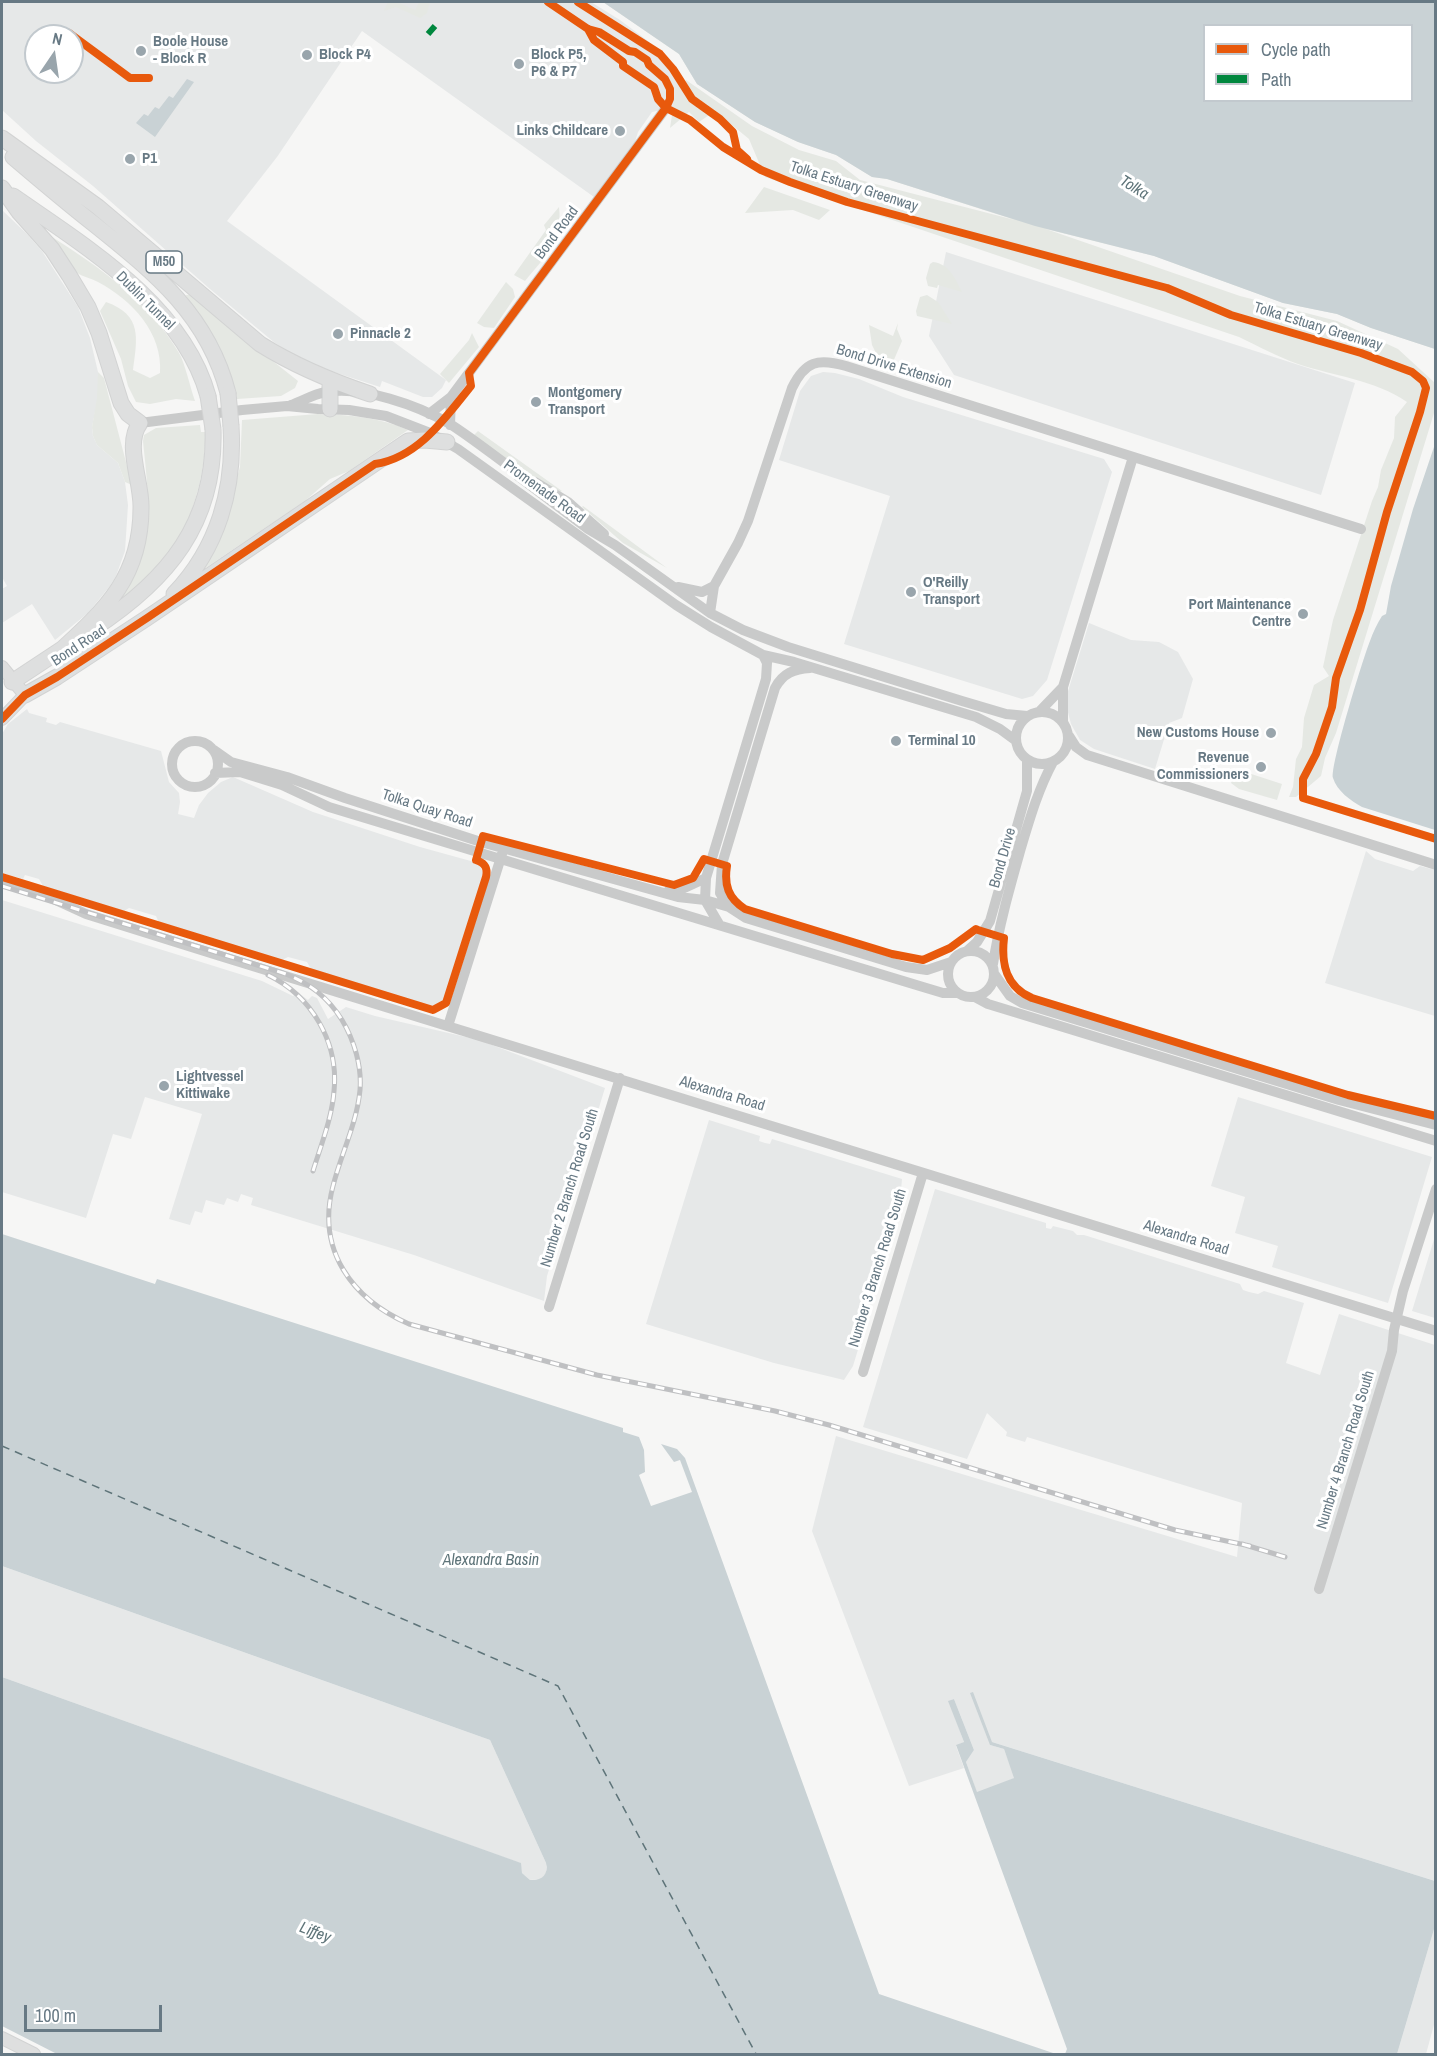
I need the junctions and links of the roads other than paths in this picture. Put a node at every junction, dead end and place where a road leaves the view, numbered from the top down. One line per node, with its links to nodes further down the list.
1 (666, 108): 7 (street, Bond Road)
2 (2, 138): 5 (highway, M50)
3 (2, 148): 19 (highway, Dublin Tunnel / M50, bridge)
4 (2, 188): 11 (highway, M50); 20 (highway, Dublin Tunnel / M50, bridge)
5 (330, 386): 6 (highway, M50); 8 (street, Promenade Road); 9 (highway)
6 (370, 394): 10 (street, Promenade Road)
7 (452, 397): 10 (street, Bond Road); 12 (street)
8 (288, 406): 9 (street, Promenade Road); 11 (street, Promenade Road)
9 (330, 409): 13 (street, Promenade Road)
10 (429, 414): 12 (street, Promenade Road)
11 (140, 423): 20 (highway)
12 (450, 425): 16 (street, Promenade Road)
13 (447, 442): 19 (highway); 21 (street, Promenade Road)
14 (1133, 457): 15 (street, Bond Drive Extension); 17 (street, Bond Drive Extension); 25 (street)
15 (1361, 529)
16 (672, 585): 17 (street); 18 (street, Promenade Road)
17 (714, 586): 18 (street, Bond Drive Extension)
18 (711, 613): 28 (street, Promenade Road)
19 (147, 618): 26 (highway, Bond Road)
20 (60, 651): 24 (highway, Bond Road)
21 (764, 656): 23 (street, Promenade Road); 39 (street)
22 (2, 667): 24 (main road)
23 (816, 668): 32 (street); 45 (street)
24 (7, 686): 26 (main road)
25 (1063, 687): 27 (street); 30 (street)
26 (25, 695): 29 (main road)
27 (1039, 712): 28 (street); 30 (street)
28 (1027, 716): 32 (street)
29 (2, 718)
30 (1063, 722): 31 (street)
31 (1069, 736): 35 (street); 38 (street)
32 (1015, 740): 34 (street)
33 (214, 750): 36 (street); 36 (street); 37 (street, Tolka Quay Road)
34 (1027, 760): 35 (street); 47 (street, Bond Drive)
35 (1053, 762): 49 (street, Bond Drive)
36 (215, 773): 37 (street, Tolka Quay Road)
37 (502, 854): 41 (street, Tolka Quay Road); 43 (street, Tolka Quay Road); 52 (street)
38 (1436, 865)
39 (706, 878): 42 (street); 44 (street)
40 (2, 883): 52 (street, Alexandra Road)
41 (636, 884): 42 (street, Tolka Quay Road); 43 (street)
42 (659, 891): 44 (street, Tolka Quay Road)
43 (632, 897): 46 (street, Tolka Quay Road)
44 (705, 900): 45 (street, Tolka Quay Road); 46 (street)
45 (729, 907): 48 (street, Tolka Quay Road)
46 (719, 924): 50 (street, Tolka Quay Road)
47 (968, 951): 48 (street); 49 (street)
48 (951, 962): 50 (street)
49 (994, 970): 51 (street); 54 (street)
50 (957, 993): 51 (street)
51 (975, 998): 55 (street)
52 (448, 1026): 53 (street, Alexandra Road)
53 (620, 1078): 56 (street, Alexandra Road); 58 (street, Number 2 Branch Road South)
54 (1436, 1125)
55 (1436, 1141)
56 (923, 1173): 59 (street, Alexandra Road); 61 (street, Number 3 Branch Road South)
57 (1436, 1189): 59 (street, Number 4 Branch Road South)
58 (549, 1307)
59 (1397, 1319): 60 (street, Alexandra Road); 62 (street, Number 4 Branch Road South)
60 (1436, 1331)
61 (863, 1372)
62 (1319, 1589)
63 (2, 2038): 64 (main road)
64 (34, 2055)

